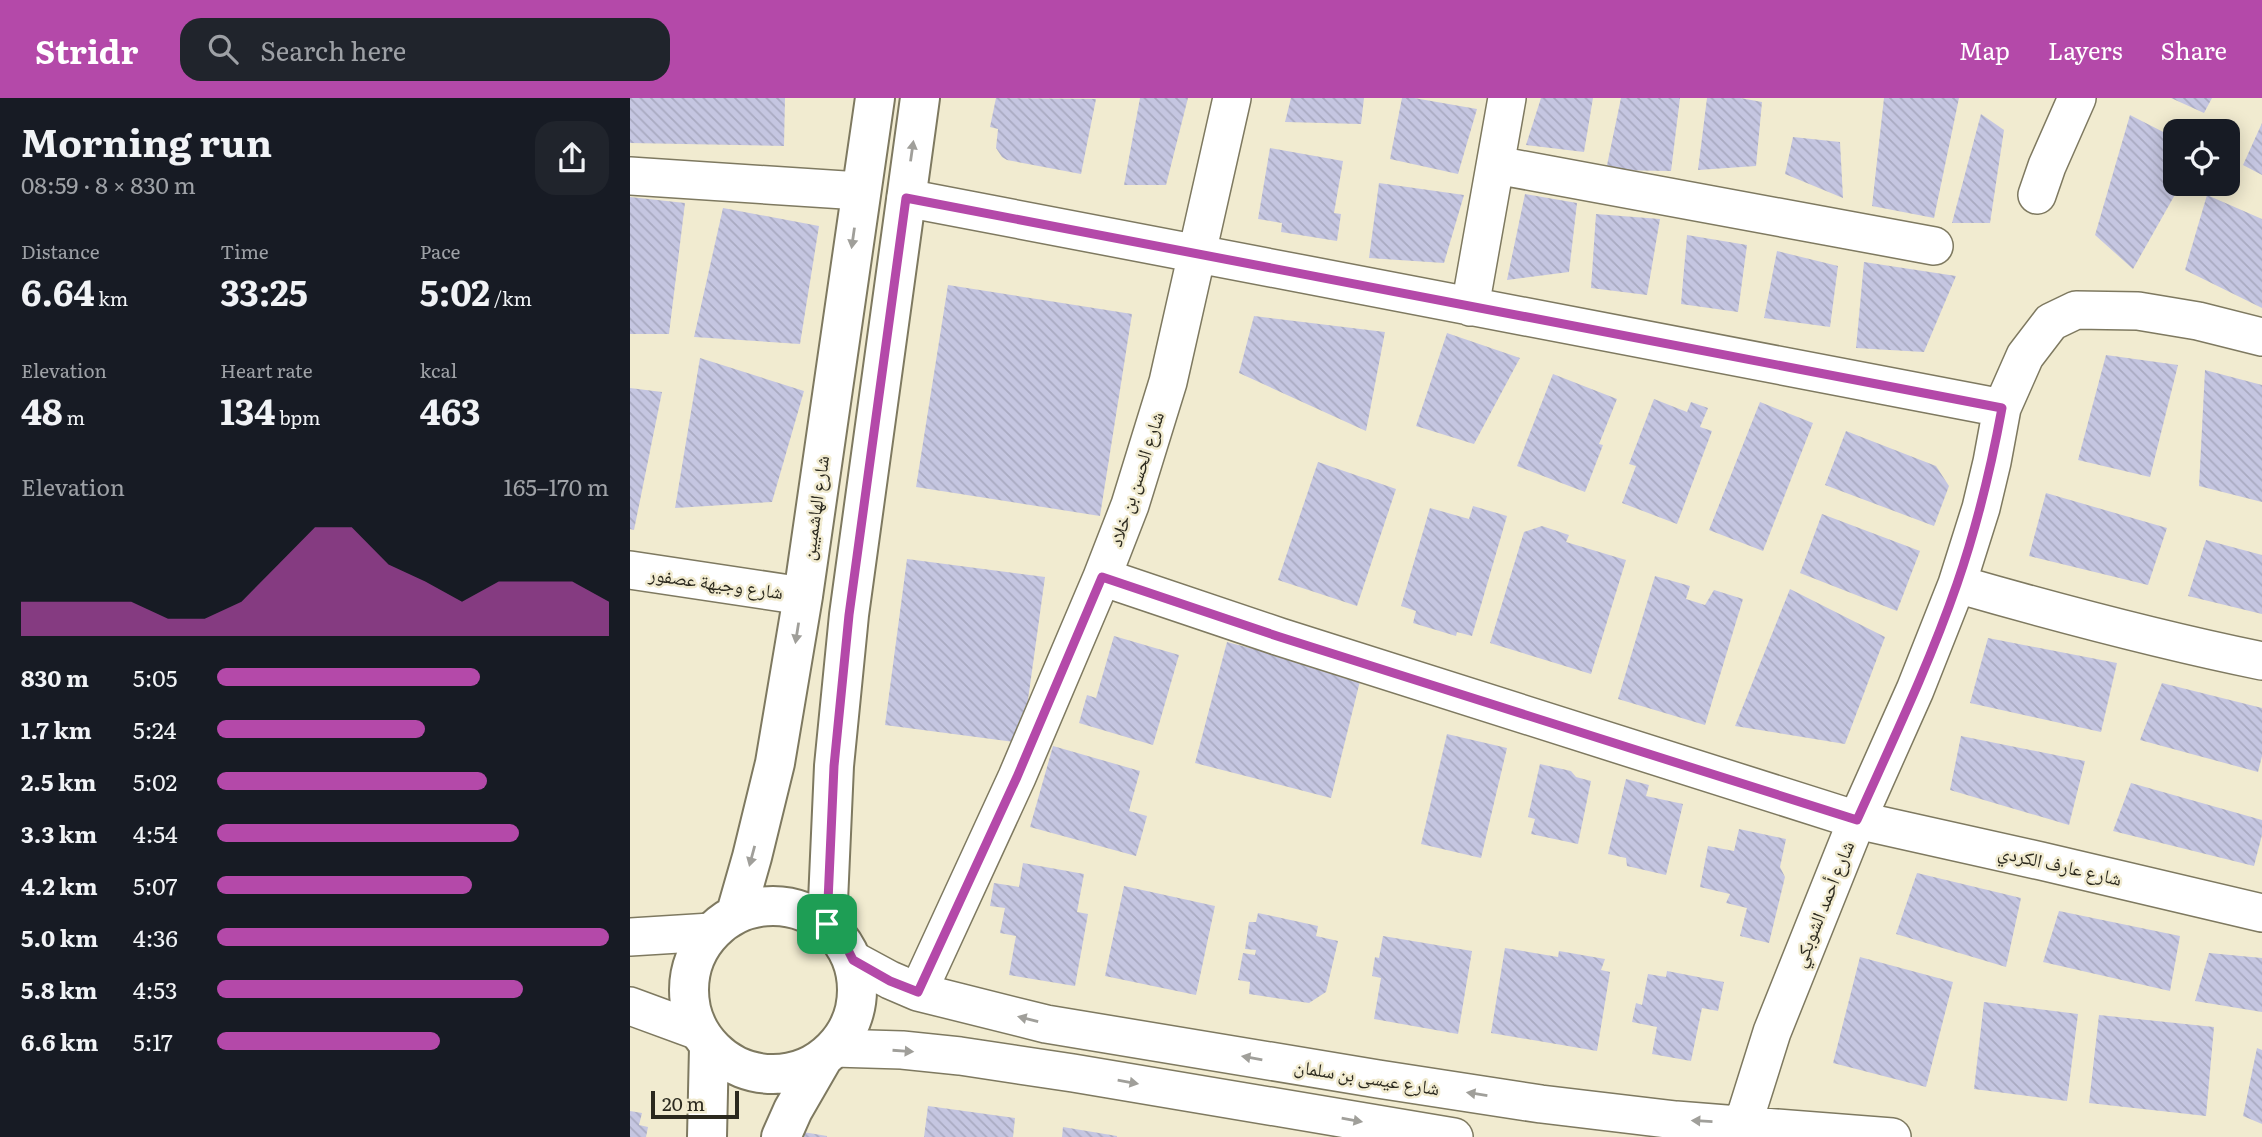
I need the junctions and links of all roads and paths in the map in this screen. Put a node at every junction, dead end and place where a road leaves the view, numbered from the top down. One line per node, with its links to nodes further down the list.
1 (874, 98): 8 (main road, شارع الهاشميين)
2 (919, 98): 10 (main road, one-way to 2)
3 (1232, 98): 12 (street, شارع الحسن بن خلاد)
4 (1507, 98): 6 (street)
5 (2077, 98): 9 (street)
6 (1496, 165): 11 (street); 13 (street)
7 (630, 176): 8 (street)
8 (860, 191): 19 (main road, شارع الهاشميين, one-way to 19)
9 (2037, 195)
10 (906, 198): 12 (street); 24 (main road)
11 (1934, 246)
12 (1198, 255): 13 (street); 17 (street, شارع الحسن بن خلاد)
13 (1470, 307): 15 (street)
14 (2262, 337): 15 (street, شارع أحمد الشوبكي)
15 (2002, 408): 18 (street, شارع أحمد الشوبكي)
16 (630, 570): 19 (street, شارع وجيهة عصفور)
17 (1102, 577): 21 (street); 27 (street, شارع الحسن بن خلاد)
18 (1957, 584): 20 (street); 21 (street, شارع أحمد الشوبكي)
19 (803, 596): 23 (main road, شارع الهاشميين, one-way to 23)
20 (2262, 662)
21 (1857, 820): 22 (street, شارع عارف الكردي); 31 (street, شارع أحمد الشوبكي)
22 (2262, 913)
23 (723, 922): 24 (main road); 25 (street); 29 (main road)
24 (827, 924): 26 (main road)
25 (630, 937)
26 (853, 960): 27 (street, شارع عيسى بن سلمان); 30 (main road)
27 (918, 992): 31 (street, شارع عيسى بن سلمان, one-way to 27)
28 (630, 1006): 29 (street)
29 (704, 1039): 30 (main road); 32 (main road)
30 (829, 1053): 33 (main road); 34 (street, one-way to 34)
31 (1743, 1124): 35 (street, شارع عيسى بن سلمان)
32 (707, 1137)
33 (781, 1137)
34 (1454, 1137)
35 (1892, 1137)

